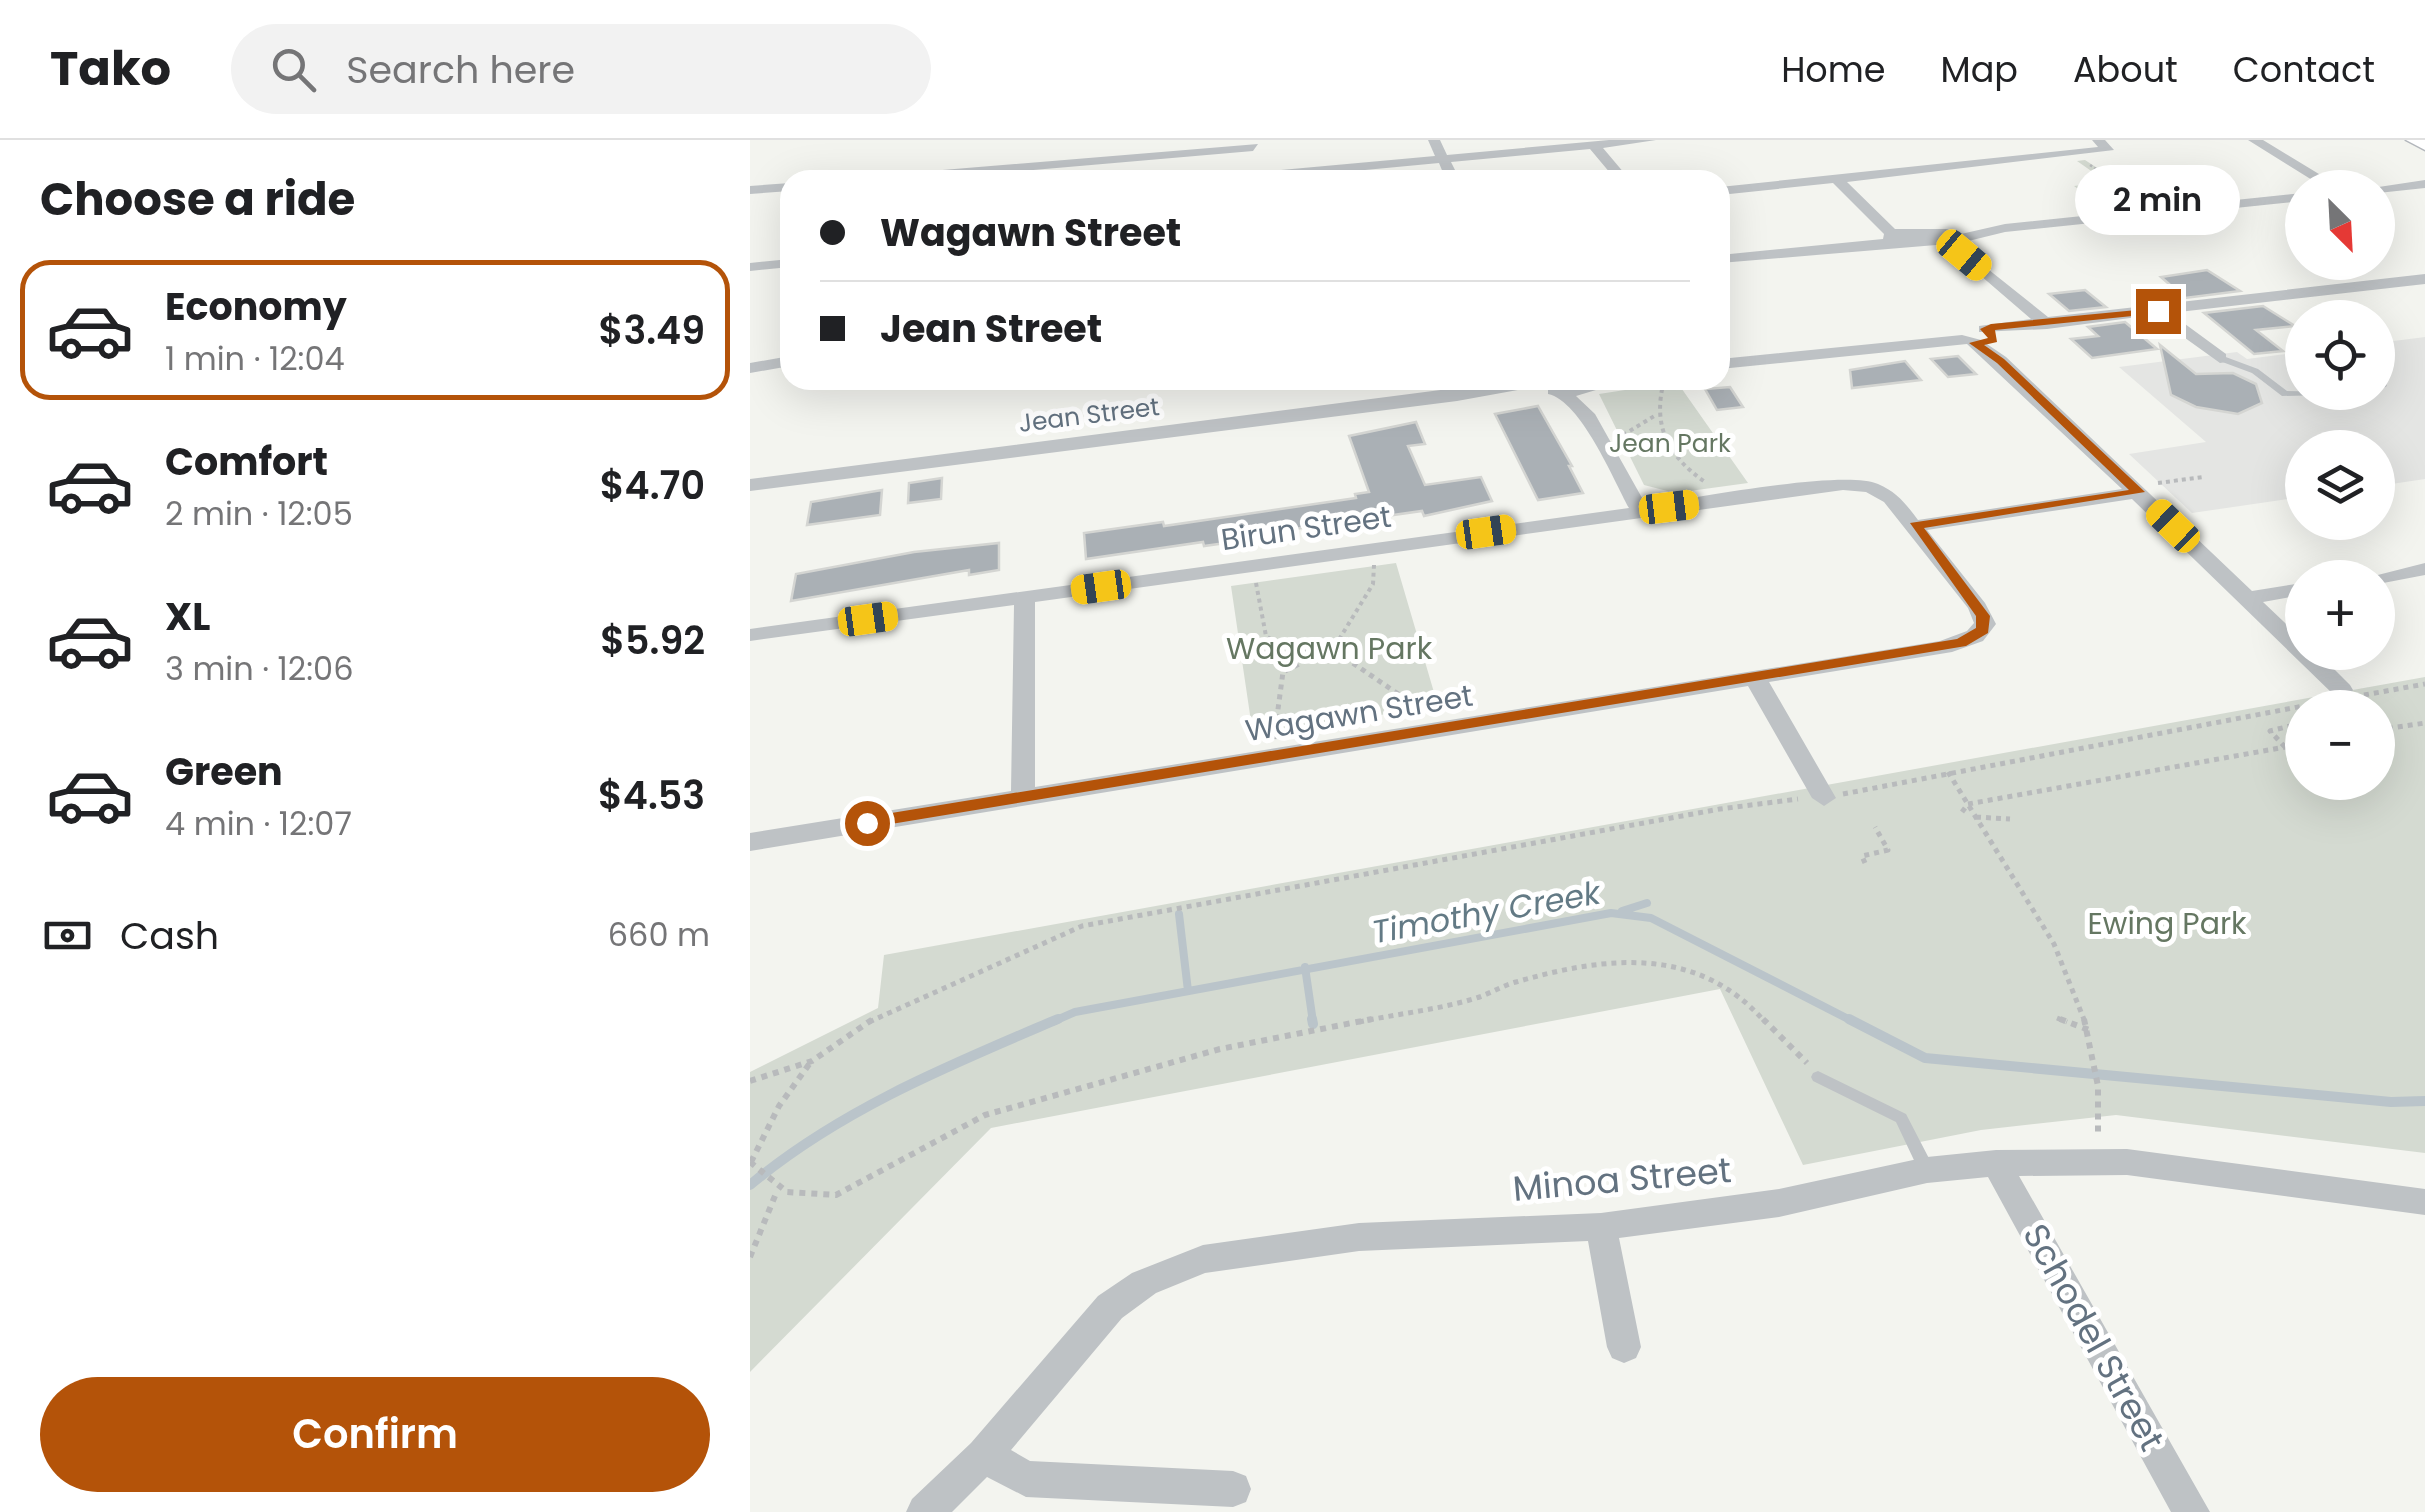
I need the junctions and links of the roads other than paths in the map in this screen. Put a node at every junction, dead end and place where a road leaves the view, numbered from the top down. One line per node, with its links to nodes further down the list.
1 (1434, 140): 9 (street)
2 (1650, 140): 8 (street)
3 (2098, 140): 16 (street)
4 (2254, 140): 15 (street)
5 (2416, 140): 6 (main road)
6 (2425, 143)
7 (1252, 144): 10 (street); 11 (street)
8 (1593, 145): 9 (street); 14 (street)
9 (1444, 159): 12 (street); 13 (street)
10 (976, 170)
11 (1258, 170)
12 (1337, 170)
13 (1449, 170)
14 (1614, 170)
15 (2305, 170)
16 (1837, 179): 21 (street); 23 (street)
17 (2425, 184): 18 (street)
18 (2395, 187)
19 (780, 188): 20 (street)
20 (750, 190)
21 (1730, 190)
22 (2285, 199): 24 (street)
23 (1893, 233): 24 (street); 25 (street)
24 (1956, 244): 30 (street)
25 (1730, 258)
26 (780, 265): 27 (street)
27 (750, 268)
28 (2425, 279): 29 (street)
29 (2158, 311): 30 (street); 32 (street)
30 (2043, 325): 31 (street)
31 (1977, 337): 36 (street); 42 (street)
32 (2220, 358): 40 (lane)
33 (750, 359): 34 (street)
34 (780, 359)
35 (780, 361): 37 (street)
36 (1730, 363)
37 (750, 368)
38 (1522, 390): 41 (street, Jean Street)
39 (1569, 390): 43 (street)
40 (2285, 394)
41 (750, 482)
42 (2148, 492): 44 (street); 49 (street)
43 (1640, 511): 44 (street, Birun Street); 48 (street, Birun Street)
44 (1915, 526): 53 (street, Wagawn Street)
45 (2425, 570): 46 (street)
46 (2395, 571)
47 (2285, 588): 49 (street)
48 (1025, 597): 51 (street, Birun Street); 55 (street)
49 (2248, 598): 50 (street)
50 (2285, 634)
51 (750, 635)
52 (2318, 670): 54 (street)
53 (1755, 678): 55 (street, Wagawn Street); 56 (street)
54 (2334, 690)
55 (1023, 798): 57 (street, Wagawn Street)
56 (1824, 798)
57 (750, 842)
58 (1818, 1077): 60 (lane)
59 (1996, 1162): 60 (street, Minoa Street); 61 (street, Minoa Street); 67 (street, Schodel Street)
60 (1928, 1170): 62 (street, Minoa Street)
61 (2425, 1202)
62 (1601, 1227): 63 (street); 64 (street, Minoa Street)
63 (1624, 1348)
64 (984, 1455): 65 (street); 66 (street, Minoa Street)
65 (1234, 1489)
66 (926, 1512)
67 (2191, 1512)

